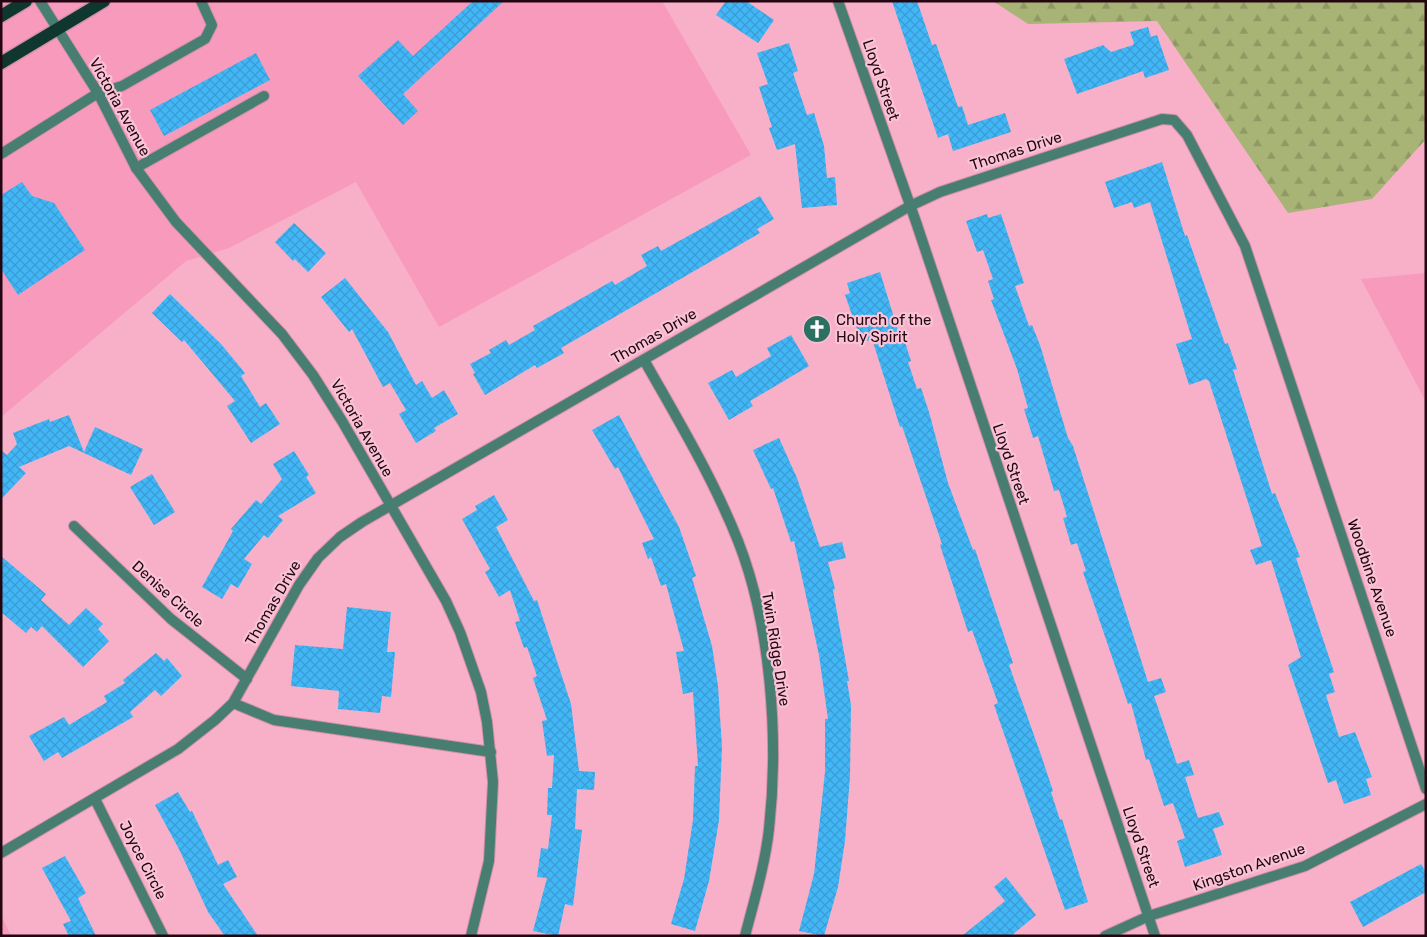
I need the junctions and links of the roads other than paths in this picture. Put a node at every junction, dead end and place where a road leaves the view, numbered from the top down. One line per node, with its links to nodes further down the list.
1 (26, 1): 6 (main road)
2 (40, 1): 7 (street, Victoria Avenue)
3 (104, 1): 7 (main road)
4 (201, 1): 9 (street)
5 (838, 1): 13 (street, Lloyd Street)
6 (1, 16)
7 (58, 28): 8 (main road); 9 (street, Victoria Avenue)
8 (1, 63)
9 (98, 94): 11 (street); 12 (street, Victoria Avenue)
10 (264, 96): 12 (street)
11 (1, 154)
12 (136, 168): 16 (street, Victoria Avenue)
13 (910, 206): 14 (street, Thomas Drive); 15 (street, Thomas Drive); 25 (street, Lloyd Street)
14 (644, 360): 16 (street, Thomas Drive); 28 (street, Twin Ridge Drive)
15 (1288, 378): 21 (street, Woodbine Avenue)
16 (390, 506): 18 (street, Thomas Drive); 20 (street, Victoria Avenue)
17 (74, 526): 18 (street, Denise Circle)
18 (247, 680): 19 (street, Thomas Drive)
19 (233, 703): 20 (street); 22 (street, Thomas Drive)
20 (491, 752): 27 (street, Victoria Avenue)
21 (1426, 789)
22 (95, 799): 24 (street, Thomas Drive); 26 (street, Joyce Circle)
23 (1426, 804): 25 (street, Kingston Avenue)
24 (1, 853)
25 (1149, 916): 29 (street, Kingston Avenue); 30 (street, Lloyd Street)
26 (163, 936)
27 (471, 936)
28 (745, 936)
29 (1105, 936)
30 (1156, 936)

